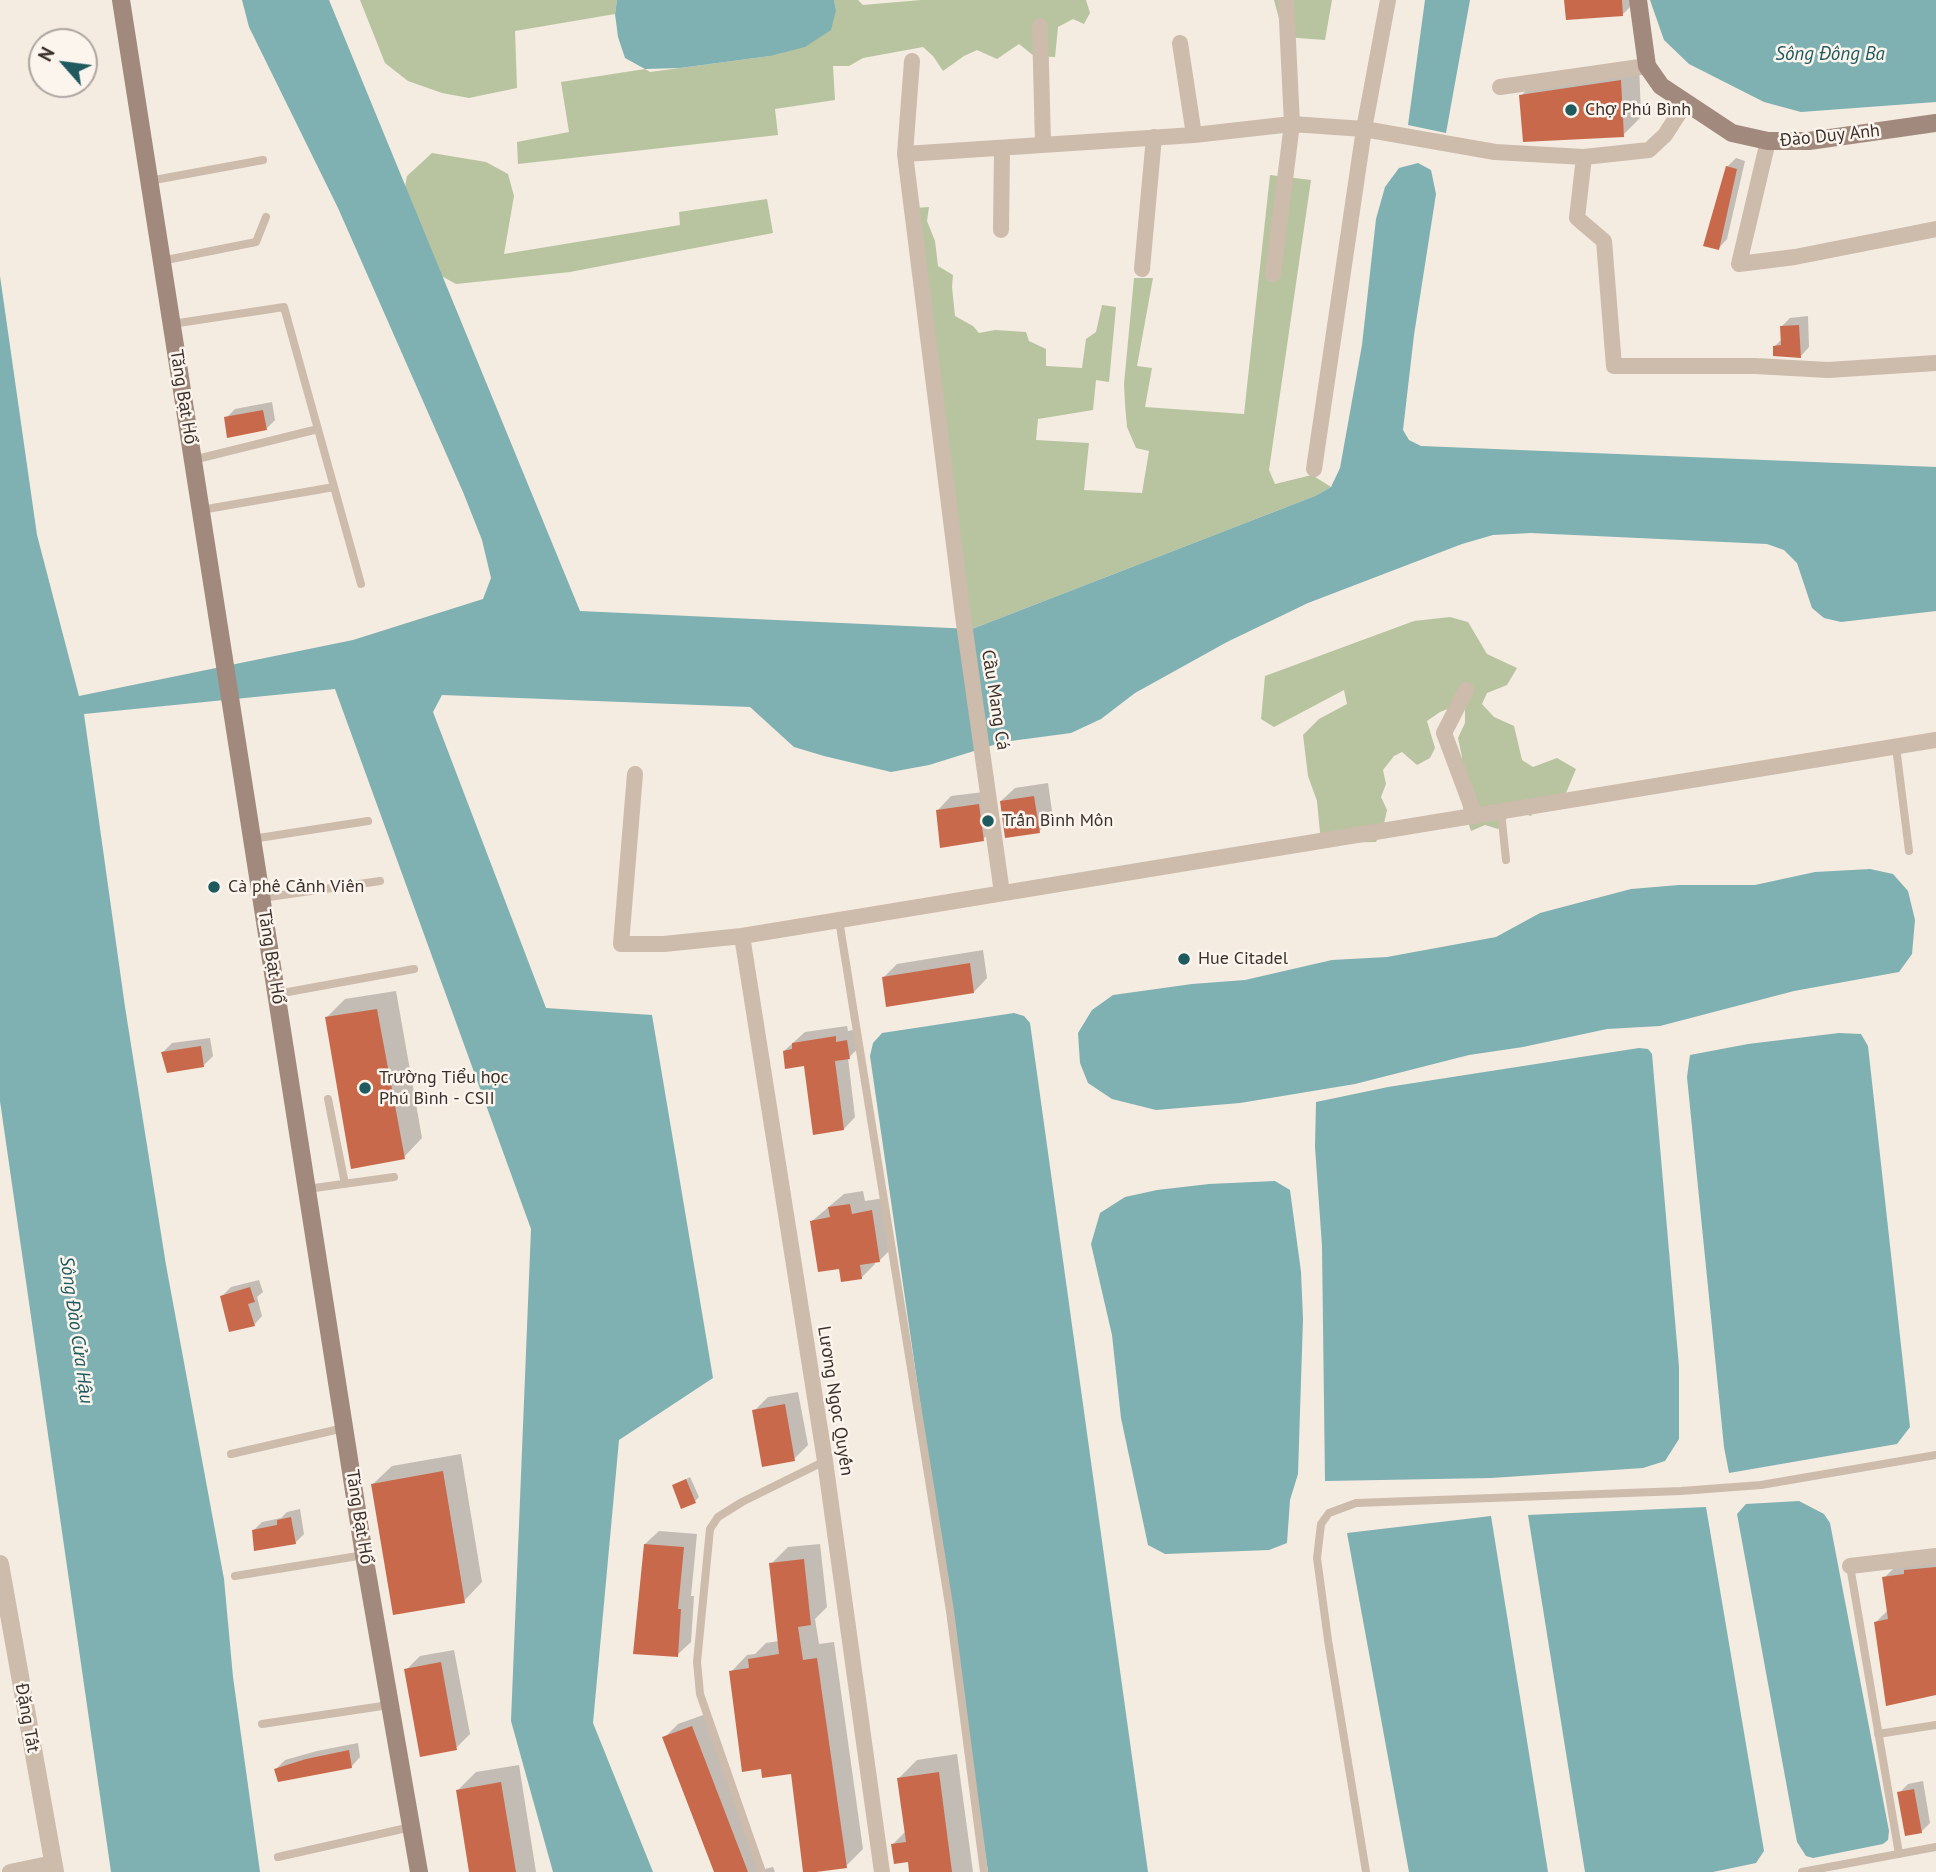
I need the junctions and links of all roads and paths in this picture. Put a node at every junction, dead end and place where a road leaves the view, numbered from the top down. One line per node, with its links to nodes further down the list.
1 (121, 0): 22 (main road, Tăng Bạt Hổ)
2 (1286, 0): 12 (street)
3 (1388, 0): 13 (street)
4 (1638, 0): 8 (main road)
5 (1040, 26): 17 (street)
6 (1180, 43): 14 (street)
7 (912, 61): 19 (street, Cầu Mang Cá)
8 (1647, 66): 9 (street); 10 (main road, Đào Duy Anh)
9 (1500, 87)
10 (1685, 103): 16 (main road, Đào Duy Anh); 20 (street)
11 (1936, 123): 16 (main road, Đào Duy Anh)
12 (1292, 124): 13 (street); 14 (street); 28 (street)
13 (1364, 130): 20 (street); 33 (street)
14 (1194, 135): 15 (street)
15 (1154, 138): 17 (street); 27 (street)
16 (1768, 142): 24 (street)
17 (1044, 144): 18 (street)
18 (1002, 148): 19 (street); 25 (street)
19 (905, 154): 48 (street, Cầu Mang Cá)
20 (1584, 157): 30 (street)
21 (263, 160): 22 (lane)
22 (149, 181): 26 (main road, Tăng Bạt Hổ)
23 (266, 217): 26 (lane)
24 (1936, 229)
25 (1001, 230)
26 (161, 261): 29 (main road, Tăng Bạt Hổ)
27 (1142, 269)
28 (1273, 274)
29 (172, 324): 31 (lane); 32 (main road, Tăng Bạt Hổ)
30 (1936, 363)
31 (318, 429): 32 (lane); 34 (lane)
32 (193, 460): 35 (main road, Tăng Bạt Hổ)
33 (1314, 470)
34 (334, 488): 35 (lane); 36 (lane)
35 (201, 510): 44 (main road, Tăng Bạt Hổ)
36 (361, 584)
37 (1466, 690): 42 (street)
38 (1936, 740): 39 (street)
39 (1896, 747): 41 (street); 45 (lane)
40 (635, 774): 51 (street)
41 (1501, 812): 42 (street); 46 (lane)
42 (1475, 816): 48 (street)
43 (368, 821): 44 (lane)
44 (253, 839): 49 (main road, Tăng Bạt Hổ)
45 (1909, 851)
46 (1506, 860)
47 (380, 881): 49 (lane)
48 (1002, 893): 50 (street)
49 (262, 898): 53 (main road, Tăng Bạt Hổ)
50 (839, 920): 51 (street); 80 (lane)
51 (742, 936): 61 (street, Lương Ngọc Quyến)
52 (414, 969): 53 (lane)
53 (277, 994): 57 (main road, Tăng Bạt Hổ)
54 (328, 1099): 56 (lane)
55 (394, 1177): 56 (lane)
56 (345, 1184): 57 (lane)
57 (307, 1189): 58 (main road, Tăng Bạt Hổ)
58 (345, 1427): 59 (lane); 62 (main road, Tăng Bạt Hổ)
59 (231, 1454)
60 (1936, 1455): 81 (lane)
61 (825, 1461): 78 (lane); 79 (street, Lương Ngọc Quyến)
62 (364, 1555): 66 (lane); 67 (main road, Tăng Bạt Hổ)
63 (1936, 1556): 65 (street)
64 (0, 1564): 75 (street, Đặng Tất)
65 (1850, 1566): 70 (lane)
66 (235, 1576)
67 (388, 1705): 68 (lane); 71 (main road, Tăng Bạt Hổ)
68 (262, 1724)
69 (1936, 1725): 70 (lane)
70 (1878, 1734): 73 (lane)
71 (411, 1827): 74 (lane); 77 (main road, Tăng Bạt Hổ)
72 (1936, 1847): 73 (lane)
73 (1899, 1854): 82 (lane)
74 (278, 1857)
75 (54, 1868): 76 (street)
76 (10, 1872)
77 (419, 1872)
78 (762, 1872)
79 (882, 1872)
80 (984, 1872)
81 (1366, 1872)
82 (1802, 1872)

